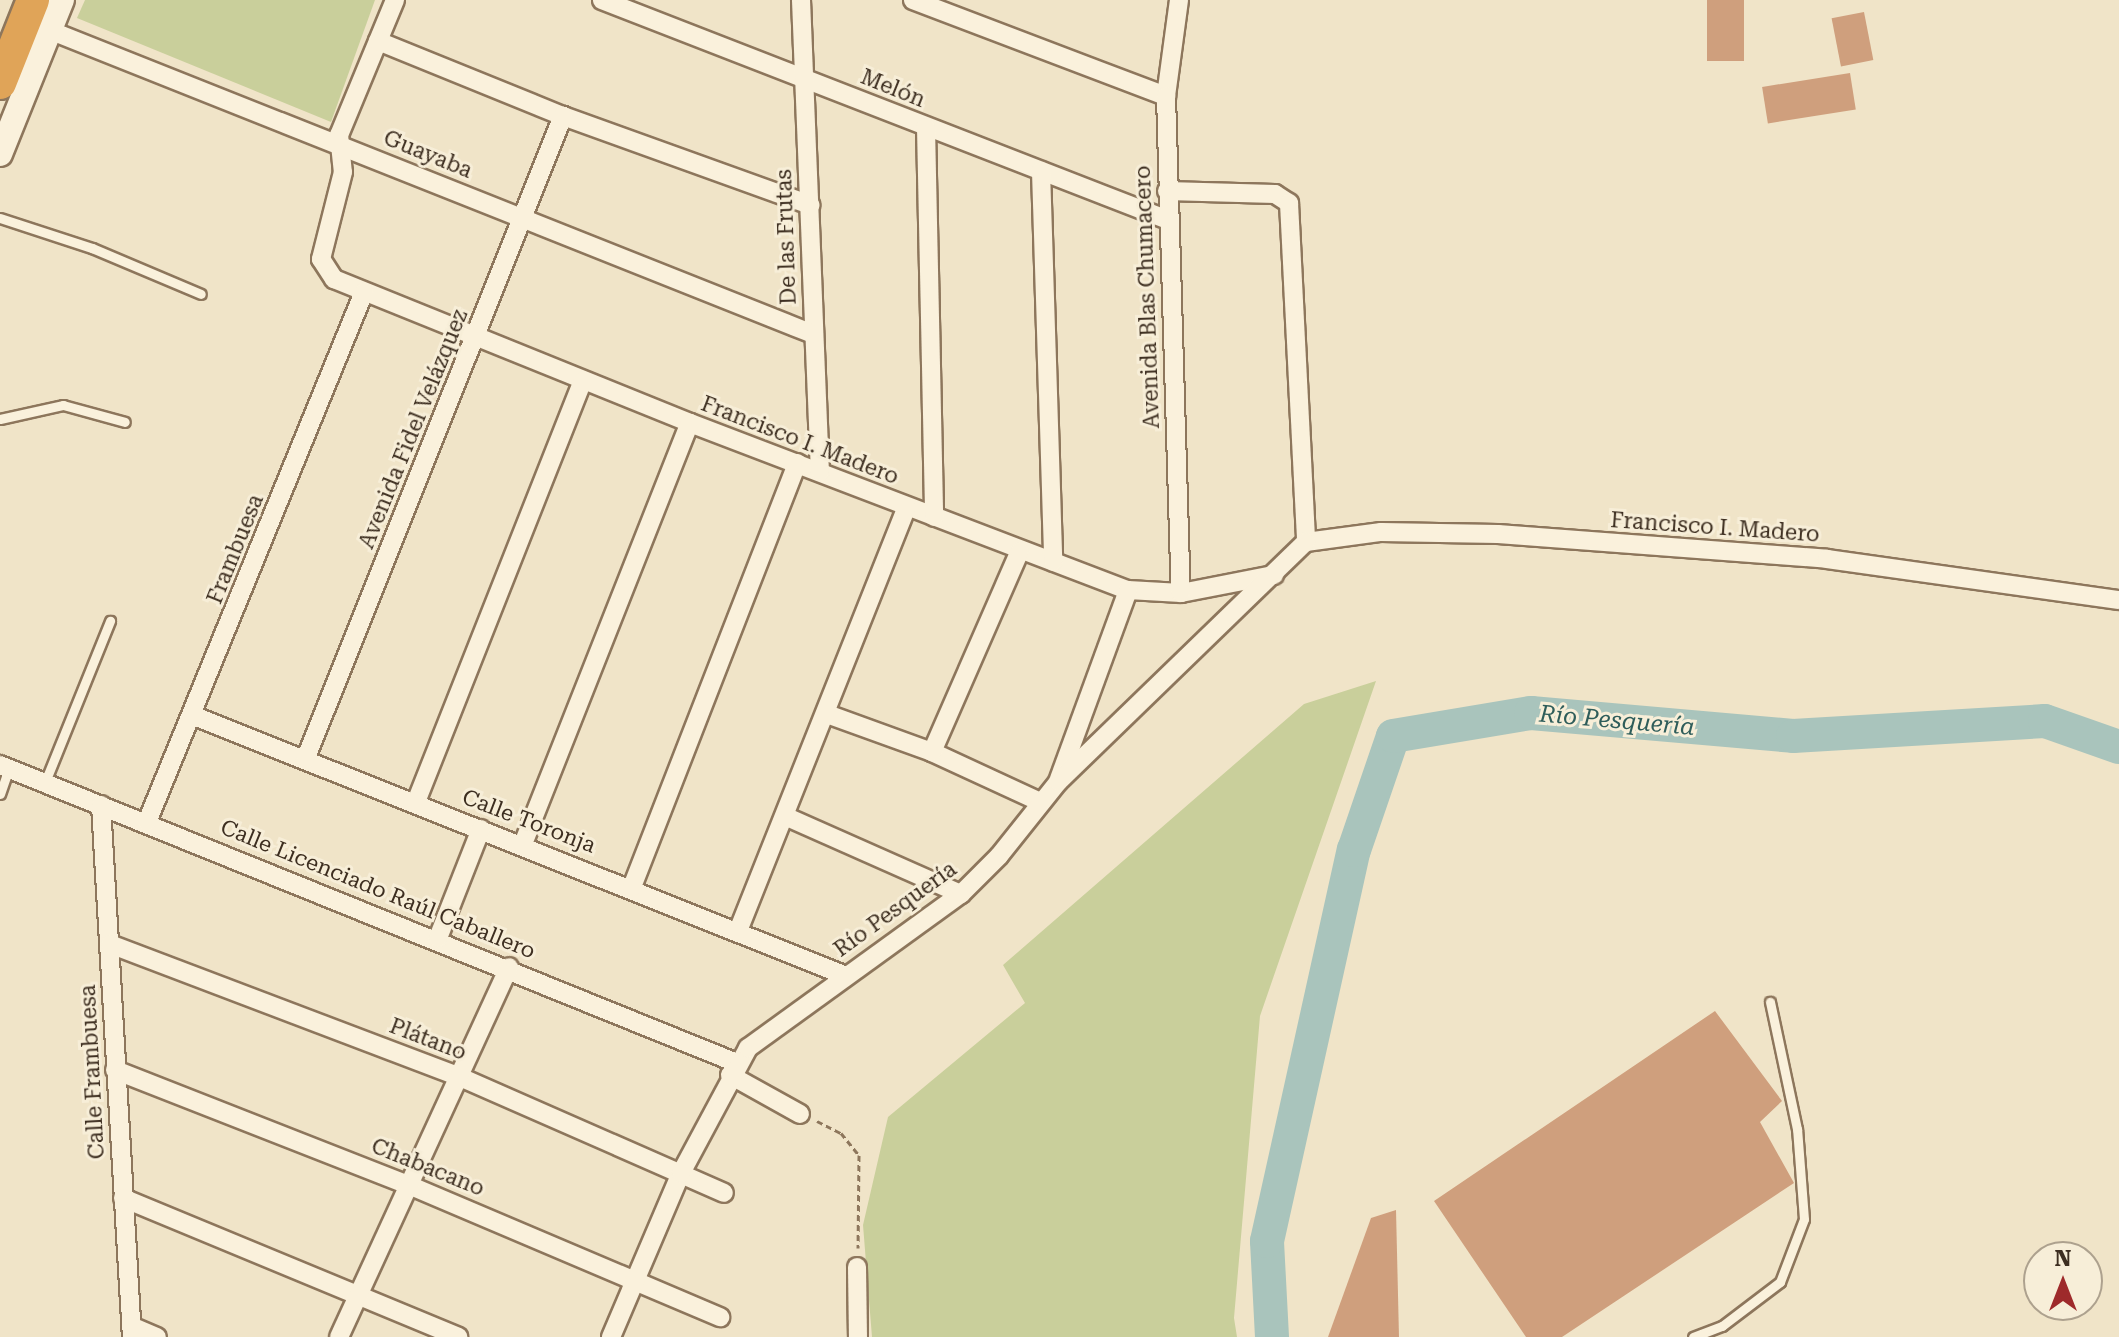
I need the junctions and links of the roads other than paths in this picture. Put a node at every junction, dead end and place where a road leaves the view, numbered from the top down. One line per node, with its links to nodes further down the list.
1 (62, 0): 7 (street)
2 (395, 0): 8 (street)
3 (602, 0): 9 (street, Melón)
4 (801, 0): 9 (street, De las Frutas)
5 (913, 0): 11 (street)
6 (1179, 0): 11 (street, Avenida Blas Chumacero)
7 (36, 17): 10 (highway); 14 (street, Guayaba); 15 (street)
8 (378, 41): 12 (street); 14 (street)
9 (804, 79): 13 (street, Melón); 18 (street, De las Frutas)
10 (0, 83)
11 (1166, 96): 17 (street, Avenida Blas Chumacero)
12 (563, 116): 18 (street); 19 (street, Avenida Fidel Velázquez)
13 (926, 127): 16 (street, Melón); 33 (street)
14 (337, 144): 19 (street, Guayaba); 22 (street, Francisco I. Madero)
15 (0, 154)
16 (1041, 171): 21 (street, Melón); 36 (street)
17 (1167, 191): 21 (street, Avenida Blas Chumacero); 34 (street)
18 (810, 205): 24 (street, De las Frutas)
19 (522, 217): 24 (street, Guayaba); 25 (street, Avenida Fidel Velázquez)
20 (0, 218): 23 (lane)
21 (1168, 220): 39 (street, Avenida Blas Chumacero)
22 (364, 292): 25 (street, Francisco I. Madero); 43 (street, Frambuesa)
23 (201, 294)
24 (813, 334): 31 (street, De las Frutas)
25 (477, 338): 26 (street, Francisco I. Madero); 45 (street, Avenida Fidel Velázquez)
26 (583, 381): 29 (street, Francisco I. Madero); 50 (street)
27 (0, 419): 28 (lane)
28 (125, 422)
29 (690, 423): 30 (street, Francisco I. Madero); 56 (street)
30 (797, 463): 31 (street, Francisco I. Madero); 57 (street)
31 (820, 472): 32 (street, Francisco I. Madero)
32 (907, 507): 33 (street, Francisco I. Madero); 42 (street)
33 (934, 517): 35 (street, Francisco I. Madero)
34 (1306, 542): 37 (street, Río Pesquería); 40 (street, Francisco I. Madero)
35 (1020, 551): 36 (street, Francisco I. Madero); 44 (street)
36 (1053, 562): 38 (street, Francisco I. Madero)
37 (1274, 575): 39 (street, Francisco I. Madero); 48 (street, Río Pesquería)
38 (1128, 590): 39 (street, Francisco I. Madero); 48 (street)
39 (1181, 593)
40 (2119, 600)
41 (110, 621): 47 (lane)
42 (827, 714): 44 (street); 53 (street)
43 (194, 716): 45 (street, Calle Toronja); 54 (street, Frambuesa)
44 (932, 752): 51 (street)
45 (305, 760): 50 (street, Calle Toronja)
46 (5, 766): 47 (street, Calle Licenciado Raúl Caballero); 49 (lane)
47 (45, 782): 52 (street, Calle Licenciado Raúl Caballero)
48 (1058, 782): 51 (street, Río Pesquería)
49 (0, 794)
50 (416, 802): 55 (street, Calle Toronja)
51 (1040, 802): 58 (street, Río Pesquería)
52 (101, 805): 54 (street, Calle Licenciado Raúl Caballero); 61 (street, Calle Frambuesa)
53 (787, 817): 58 (street); 59 (street)
54 (147, 822): 60 (street, Calle Licenciado Raúl Caballero)
55 (481, 829): 56 (street, Calle Toronja); 60 (street)
56 (523, 844): 57 (street, Calle Toronja)
57 (632, 887): 59 (street, Calle Toronja)
58 (961, 894): 63 (street, Río Pesquería)
59 (738, 931): 63 (street, Calle Toronja)
60 (438, 938): 62 (street, Calle Licenciado Raúl Caballero)
61 (110, 944): 66 (street, Calle Frambuesa); 67 (street, Plátano)
62 (509, 967): 65 (street, Calle Licenciado Raúl Caballero); 67 (street)
63 (844, 975): 65 (street, Río Pesquería)
64 (1770, 1002): 83 (lane)
65 (733, 1069): 68 (street, Calle Licenciado Raúl Caballero); 69 (street, Río Pesquería)
66 (115, 1070): 70 (street, Chabacano); 72 (street, Calle Frambuesa)
67 (460, 1077): 69 (street, Plátano); 70 (street)
68 (800, 1114)
69 (681, 1173): 71 (street, Plátano); 74 (street, Río Pesquería)
70 (411, 1186): 74 (street, Chabacano); 75 (street)
71 (724, 1193)
72 (123, 1198): 75 (street); 77 (street, Calle Frambuesa)
73 (857, 1267): 82 (street)
74 (637, 1281): 76 (street, Chabacano); 81 (street, Río Pesquería)
75 (359, 1296): 79 (street); 80 (street)
76 (720, 1317)
77 (131, 1332): 78 (street)
78 (157, 1337)
79 (339, 1337)
80 (458, 1337)
81 (611, 1337)
82 (858, 1337)
83 (1693, 1337)

